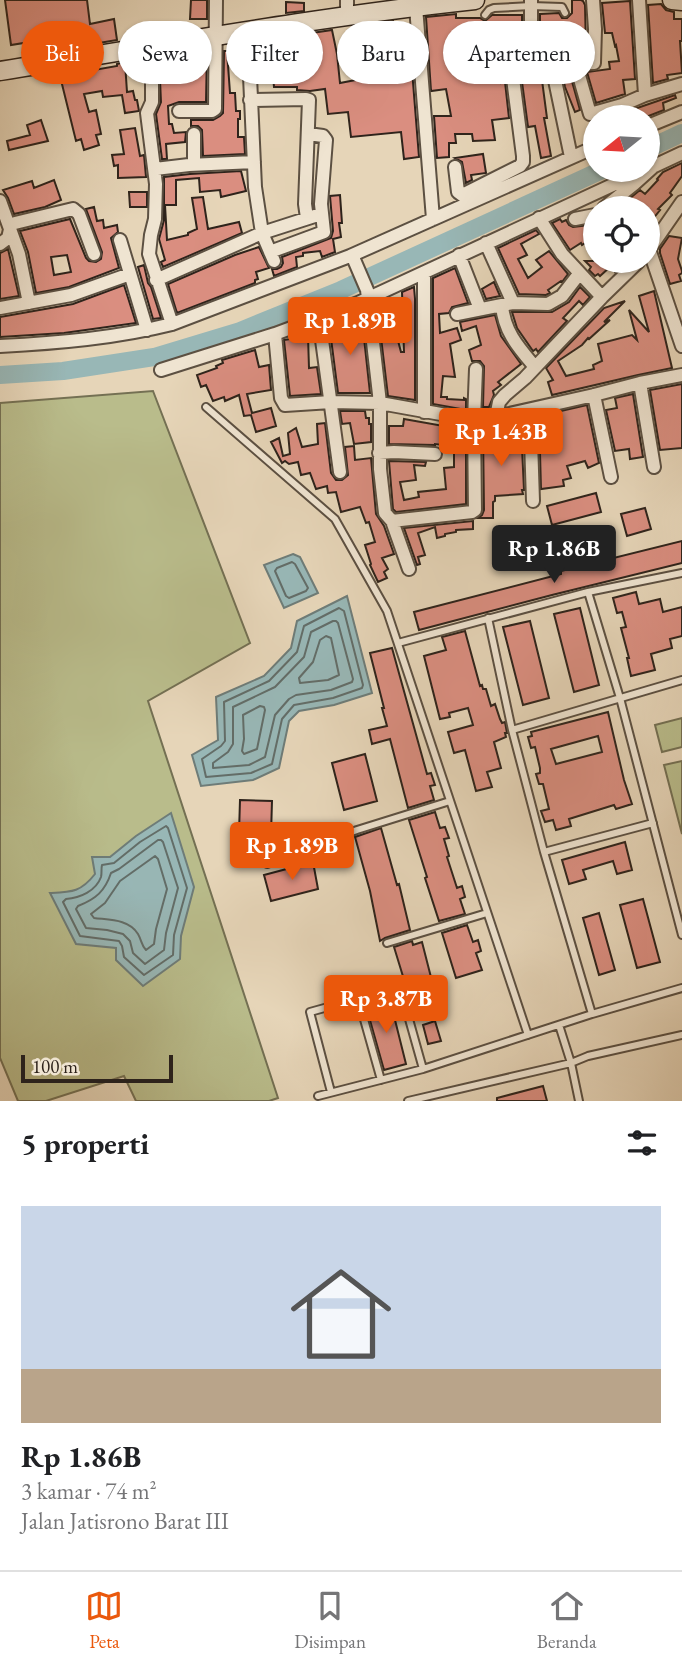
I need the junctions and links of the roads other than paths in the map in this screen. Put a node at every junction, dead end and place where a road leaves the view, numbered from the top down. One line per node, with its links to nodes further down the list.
1 (216, 0): 14 (street)
2 (593, 0): 23 (street)
3 (639, 0): 23 (street)
4 (671, 0): 5 (main road)
5 (682, 1)
6 (531, 3): 8 (lane); 10 (lane); 12 (street)
7 (416, 6): 8 (main road); 9 (main road); 50 (street)
8 (480, 7)
9 (347, 9): 11 (main road)
10 (565, 13)
11 (295, 21)
12 (531, 21)
13 (226, 35): 14 (main road)
14 (216, 36): 15 (main road); 25 (street)
15 (212, 37)
16 (118, 51): 17 (main road)
17 (0, 71)
18 (152, 84): 37 (street)
19 (250, 84): 24 (street)
20 (514, 84): 36 (street)
21 (556, 84): 32 (street)
22 (682, 84): 23 (street)
23 (645, 95)
24 (250, 100): 29 (street); 33 (street)
25 (179, 111)
26 (682, 112): 27 (street)
27 (660, 121)
28 (194, 134): 35 (street)
29 (308, 134): 45 (street); 48 (street)
30 (583, 152): 32 (street)
31 (682, 153): 34 (street)
32 (571, 157): 50 (street)
33 (254, 162): 35 (street); 53 (street)
34 (660, 163)
35 (194, 164): 37 (street)
36 (455, 167)
37 (155, 169): 66 (street)
38 (618, 182): 40 (street)
39 (637, 182): 42 (street)
40 (594, 193): 41 (street); 49 (street)
41 (595, 196)
42 (618, 196)
43 (0, 201): 52 (street)
44 (682, 202): 47 (street)
45 (321, 214): 48 (street); 53 (street)
46 (583, 217): 51 (street)
47 (678, 217): 54 (street)
48 (307, 218): 53 (street)
49 (539, 218): 56 (street); 65 (street)
50 (433, 219): 60 (street)
51 (575, 219)
52 (10, 232): 57 (street); 58 (street); 69 (street)
53 (262, 233): 66 (street)
54 (660, 237)
55 (120, 240): 64 (street)
56 (486, 243): 59 (street); 70 (street)
57 (0, 244)
58 (94, 254)
59 (459, 256): 61 (street); 72 (street)
60 (354, 259): 67 (street); 75 (street)
61 (424, 273): 67 (street); 90 (street)
62 (626, 273): 68 (street)
63 (656, 273): 79 (street)
64 (130, 274): 69 (street); 76 (street)
65 (579, 274): 68 (street); 70 (street)
66 (156, 280): 75 (street)
67 (367, 294): 74 (street); 87 (street)
68 (602, 296): 80 (street)
69 (29, 303): 71 (street)
70 (508, 304): 72 (street); 80 (street)
71 (0, 308)
72 (480, 309): 73 (street)
73 (457, 314)
74 (319, 318): 77 (street); 86 (street)
75 (172, 324): 76 (street)
76 (147, 330): 78 (street)
77 (275, 334): 82 (street); 86 (street)
78 (0, 346)
79 (682, 346)
80 (535, 367): 91 (street)
81 (476, 369): 92 (street)
82 (161, 370)
83 (682, 375): 84 (street)
84 (640, 383): 85 (street); 95 (street)
85 (594, 395): 89 (street); 97 (street)
86 (331, 402): 87 (street); 96 (street)
87 (380, 403): 90 (street); 93 (street)
88 (206, 407): 104 (lane)
89 (530, 410): 91 (street); 98 (street)
90 (424, 412): 92 (street)
91 (496, 417): 92 (street)
92 (474, 419): 99 (street)
93 (379, 453): 94 (street); 99 (street)
94 (435, 454)
95 (654, 467)
96 (340, 472)
97 (611, 477)
98 (533, 501)
99 (390, 520): 100 (street)
100 (409, 569)
101 (682, 573): 102 (lane)
102 (588, 592): 103 (lane); 106 (lane)
103 (488, 618): 104 (lane); 107 (lane)
104 (398, 643): 108 (lane)
105 (682, 680): 106 (lane)
106 (620, 698): 107 (lane); 109 (lane)
107 (512, 730): 110 (lane)
108 (450, 801): 111 (lane); 112 (lane)
109 (653, 823): 110 (lane); 113 (lane)
110 (544, 852): 117 (lane)
111 (267, 864)
112 (487, 913): 114 (lane); 119 (lane)
113 (682, 935)
114 (387, 943)
115 (682, 988): 117 (lane)
116 (358, 998): 122 (lane); 123 (lane); 124 (lane)
117 (592, 1014): 118 (lane)
118 (559, 1025): 119 (lane); 121 (lane)
119 (528, 1035): 122 (lane)
120 (682, 1035): 121 (lane)
121 (571, 1063): 126 (lane); 127 (lane)
122 (423, 1069): 123 (lane)
123 (381, 1080): 124 (lane)
124 (331, 1093): 125 (lane)
125 (318, 1096)
126 (408, 1101)
127 (579, 1101)

